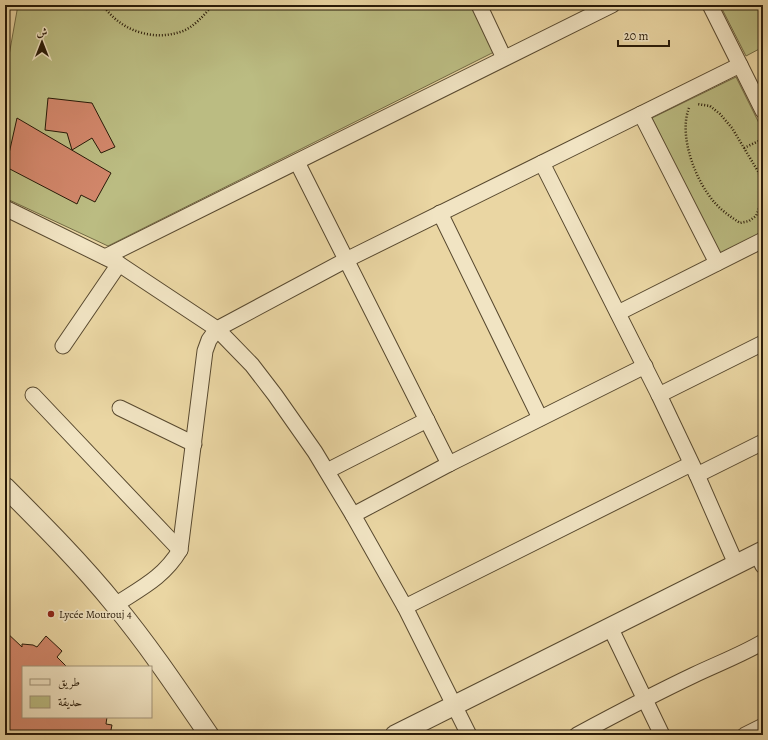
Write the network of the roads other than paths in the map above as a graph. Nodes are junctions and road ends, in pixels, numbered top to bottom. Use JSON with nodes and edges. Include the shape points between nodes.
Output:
{"nodes":[{"id":1,"x":479,"y":5,"type":"edge"},
{"id":2,"x":612,"y":5,"type":"edge"},
{"id":3,"x":710,"y":5,"type":"edge"},
{"id":4,"x":596,"y":9,"type":"edge"},
{"id":5,"x":504,"y":58,"type":"junction"},
{"id":6,"x":740,"y":64,"type":"junction"},
{"id":7,"x":763,"y":110,"type":"edge"},
{"id":8,"x":641,"y":114,"type":"junction"},
{"id":9,"x":297,"y":162,"type":"junction"},
{"id":10,"x":542,"y":163,"type":"junction"},
{"id":11,"x":5,"y":208,"type":"edge"},
{"id":12,"x":440,"y":213,"type":"junction"},
{"id":13,"x":763,"y":240,"type":"edge"},
{"id":14,"x":112,"y":260,"type":"junction"},
{"id":15,"x":346,"y":260,"type":"junction"},
{"id":16,"x":717,"y":263,"type":"junction"},
{"id":17,"x":618,"y":313,"type":"junction"},
{"id":18,"x":217,"y":329,"type":"junction"},
{"id":19,"x":763,"y":343,"type":"edge"},
{"id":20,"x":63,"y":346,"type":"dead end"},
{"id":21,"x":645,"y":366,"type":"junction"},
{"id":22,"x":34,"y":395,"type":"dead end"},
{"id":23,"x":659,"y":395,"type":"junction"},
{"id":24,"x":120,"y":408,"type":"dead end"},
{"id":25,"x":540,"y":418,"type":"junction"},
{"id":26,"x":427,"y":420,"type":"junction"},
{"id":27,"x":763,"y":442,"type":"edge"},
{"id":28,"x":194,"y":444,"type":"junction"},
{"id":29,"x":449,"y":464,"type":"junction"},
{"id":30,"x":694,"y":470,"type":"junction"},
{"id":31,"x":327,"y":471,"type":"junction"},
{"id":32,"x":5,"y":487,"type":"edge"},
{"id":33,"x":353,"y":515,"type":"junction"},
{"id":34,"x":180,"y":550,"type":"junction"},
{"id":35,"x":761,"y":557,"type":"edge"},
{"id":36,"x":736,"y":564,"type":"junction"},
{"id":37,"x":115,"y":605,"type":"junction"},
{"id":38,"x":405,"y":607,"type":"junction"},
{"id":39,"x":610,"y":627,"type":"junction"},
{"id":40,"x":763,"y":642,"type":"edge"},
{"id":41,"x":645,"y":699,"type":"junction"},
{"id":42,"x":454,"y":706,"type":"junction"},
{"id":43,"x":763,"y":726,"type":"edge"},
{"id":44,"x":209,"y":735,"type":"edge"},
{"id":45,"x":394,"y":735,"type":"edge"},
{"id":46,"x":469,"y":735,"type":"edge"},
{"id":47,"x":577,"y":735,"type":"edge"},
{"id":48,"x":662,"y":735,"type":"edge"},
{"id":49,"x":745,"y":735,"type":"edge"}],
"edges":[{"from":1,"to":5,"type":"street"},
{"from":2,"to":4,"type":"street"},
{"from":3,"to":6,"type":"street"},
{"from":4,"to":5,"type":"street"},
{"from":5,"to":9,"type":"street"},
{"from":6,"to":7,"type":"street"},
{"from":6,"to":8,"type":"street"},
{"from":8,"to":10,"type":"street"},
{"from":8,"to":16,"type":"street"},
{"from":9,"to":14,"type":"street"},
{"from":9,"to":15,"type":"street"},
{"from":10,"to":12,"type":"street"},
{"from":10,"to":17,"type":"street"},
{"from":11,"to":14,"type":"street"},
{"from":12,"to":15,"type":"street"},
{"from":12,"to":25,"type":"street"},
{"from":13,"to":16,"type":"street"},
{"from":14,"to":18,"type":"street"},
{"from":14,"to":20,"type":"street"},
{"from":15,"to":18,"type":"street"},
{"from":15,"to":26,"type":"street"},
{"from":16,"to":17,"type":"street"},
{"from":17,"to":21,"type":"street"},
{"from":18,"to":28,"type":"street","via":[[205,351]]},
{"from":18,"to":31,"type":"street","via":[[252,365],[275,394]]},
{"from":19,"to":23,"type":"street"},
{"from":21,"to":23,"type":"street"},
{"from":21,"to":25,"type":"street"},
{"from":22,"to":34,"type":"street"},
{"from":23,"to":30,"type":"street"},
{"from":24,"to":28,"type":"street"},
{"from":25,"to":29,"type":"street"},
{"from":26,"to":29,"type":"street"},
{"from":26,"to":31,"type":"street"},
{"from":27,"to":30,"type":"street"},
{"from":28,"to":34,"type":"street"},
{"from":29,"to":33,"type":"street"},
{"from":30,"to":36,"type":"street"},
{"from":30,"to":38,"type":"street"},
{"from":31,"to":33,"type":"street"},
{"from":32,"to":37,"type":"street"},
{"from":33,"to":38,"type":"street"},
{"from":34,"to":37,"type":"street","via":[[159,577]]},
{"from":35,"to":36,"type":"street"},
{"from":36,"to":39,"type":"street"},
{"from":37,"to":44,"type":"street"},
{"from":38,"to":42,"type":"street"},
{"from":39,"to":41,"type":"street"},
{"from":39,"to":42,"type":"street"},
{"from":40,"to":41,"type":"street"},
{"from":41,"to":47,"type":"street"},
{"from":41,"to":48,"type":"street"},
{"from":42,"to":45,"type":"street"},
{"from":42,"to":46,"type":"street"},
{"from":43,"to":49,"type":"street"}]}
